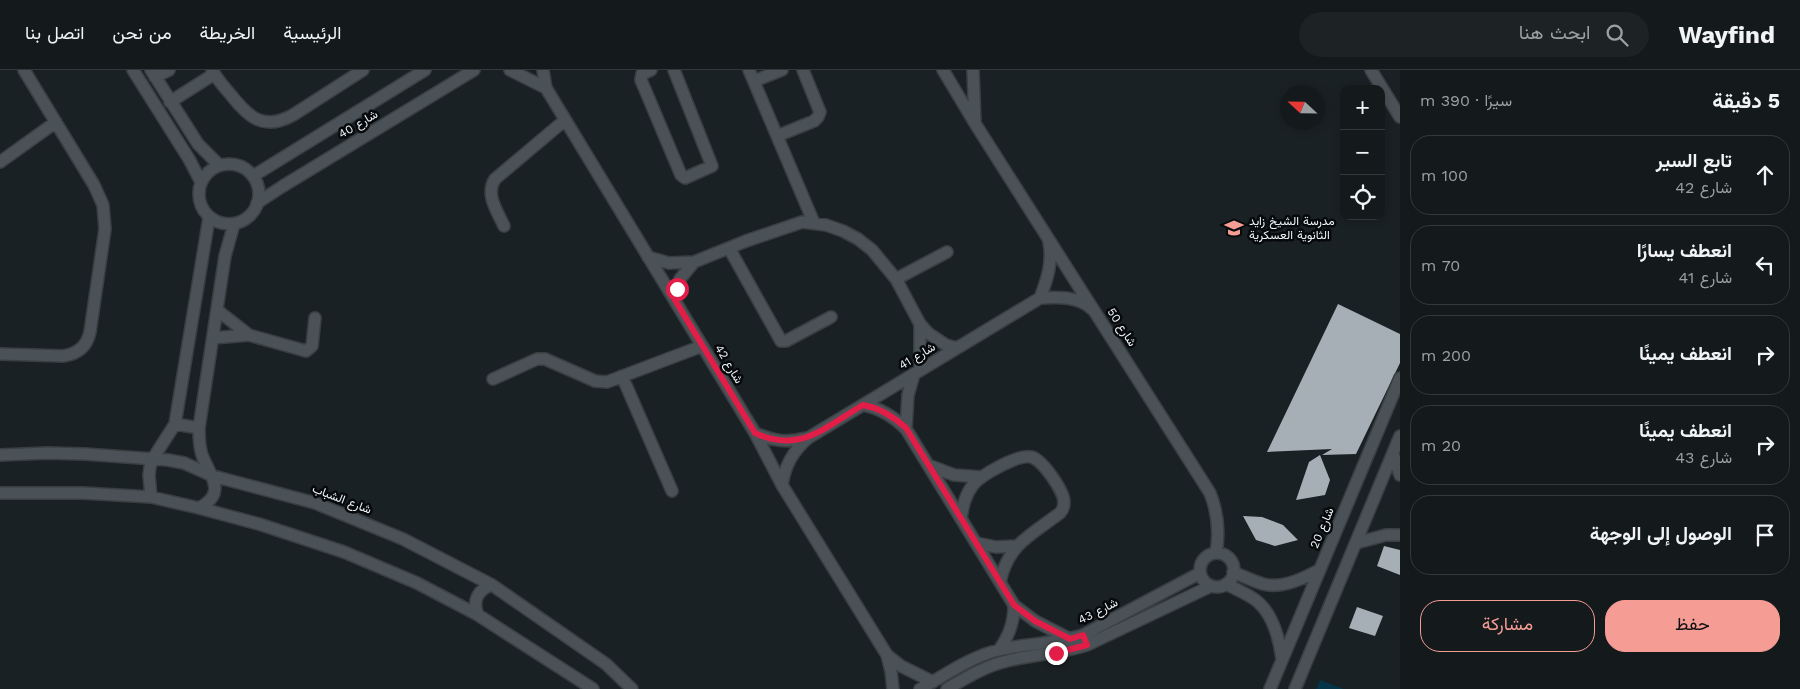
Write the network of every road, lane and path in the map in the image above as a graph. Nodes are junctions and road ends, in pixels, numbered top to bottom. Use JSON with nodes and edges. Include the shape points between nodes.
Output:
{"nodes":[{"id":1,"x":24,"y":70,"type":"edge"},
{"id":2,"x":133,"y":70,"type":"edge"},
{"id":3,"x":169,"y":70,"type":"edge"},
{"id":4,"x":363,"y":70,"type":"edge"},
{"id":5,"x":425,"y":70,"type":"edge"},
{"id":6,"x":474,"y":70,"type":"edge"},
{"id":7,"x":510,"y":70,"type":"edge"},
{"id":8,"x":543,"y":70,"type":"edge"},
{"id":9,"x":674,"y":70,"type":"edge"},
{"id":10,"x":749,"y":70,"type":"edge"},
{"id":11,"x":782,"y":70,"type":"edge"},
{"id":12,"x":803,"y":70,"type":"edge"},
{"id":13,"x":943,"y":70,"type":"edge"},
{"id":14,"x":973,"y":70,"type":"edge"},
{"id":15,"x":1371,"y":70,"type":"edge"},
{"id":16,"x":642,"y":71,"type":"edge"},
{"id":17,"x":213,"y":72,"type":"edge"},
{"id":18,"x":153,"y":74,"type":"edge"},
{"id":19,"x":754,"y":81,"type":"junction"},
{"id":20,"x":546,"y":88,"type":"junction"},
{"id":21,"x":170,"y":102,"type":"junction"},
{"id":22,"x":1400,"y":117,"type":"edge"},
{"id":23,"x":565,"y":120,"type":"junction"},
{"id":24,"x":56,"y":122,"type":"junction"},
{"id":25,"x":976,"y":125,"type":"junction"},
{"id":26,"x":777,"y":136,"type":"junction"},
{"id":27,"x":0,"y":162,"type":"edge"},
{"id":28,"x":219,"y":165,"type":"junction"},
{"id":29,"x":253,"y":176,"type":"junction"},
{"id":30,"x":201,"y":182,"type":"junction"},
{"id":31,"x":257,"y":204,"type":"junction"},
{"id":32,"x":209,"y":218,"type":"junction"},
{"id":33,"x":814,"y":223,"type":"junction"},
{"id":34,"x":234,"y":224,"type":"junction"},
{"id":35,"x":504,"y":226,"type":"dead end"},
{"id":36,"x":1048,"y":238,"type":"junction"},
{"id":37,"x":729,"y":248,"type":"junction"},
{"id":38,"x":947,"y":252,"type":"dead end"},
{"id":39,"x":648,"y":256,"type":"junction"},
{"id":40,"x":694,"y":262,"type":"junction"},
{"id":41,"x":896,"y":279,"type":"junction"},
{"id":42,"x":1040,"y":298,"type":"junction"},
{"id":43,"x":675,"y":300,"type":"junction"},
{"id":44,"x":217,"y":310,"type":"junction"},
{"id":45,"x":1097,"y":314,"type":"junction"},
{"id":46,"x":831,"y":317,"type":"dead end"},
{"id":47,"x":314,"y":318,"type":"dead end"},
{"id":48,"x":920,"y":324,"type":"junction"},
{"id":49,"x":250,"y":335,"type":"junction"},
{"id":50,"x":213,"y":338,"type":"junction"},
{"id":51,"x":702,"y":346,"type":"junction"},
{"id":52,"x":957,"y":348,"type":"junction"},
{"id":53,"x":0,"y":354,"type":"edge"},
{"id":54,"x":917,"y":372,"type":"junction"},
{"id":55,"x":622,"y":376,"type":"junction"},
{"id":56,"x":1400,"y":378,"type":"edge"},
{"id":57,"x":493,"y":379,"type":"dead end"},
{"id":58,"x":863,"y":405,"type":"junction"},
{"id":59,"x":175,"y":424,"type":"junction"},
{"id":60,"x":199,"y":428,"type":"junction"},
{"id":61,"x":906,"y":428,"type":"junction"},
{"id":62,"x":755,"y":433,"type":"junction"},
{"id":63,"x":1400,"y":436,"type":"edge"},
{"id":64,"x":808,"y":438,"type":"junction"},
{"id":65,"x":1393,"y":454,"type":"junction"},
{"id":66,"x":0,"y":455,"type":"edge"},
{"id":67,"x":152,"y":460,"type":"junction"},
{"id":68,"x":928,"y":465,"type":"junction"},
{"id":69,"x":1400,"y":475,"type":"edge"},
{"id":70,"x":213,"y":476,"type":"junction"},
{"id":71,"x":981,"y":477,"type":"junction"},
{"id":72,"x":782,"y":485,"type":"junction"},
{"id":73,"x":672,"y":491,"type":"dead end"},
{"id":74,"x":0,"y":493,"type":"edge"},
{"id":75,"x":151,"y":497,"type":"junction"},
{"id":76,"x":199,"y":508,"type":"junction"},
{"id":77,"x":961,"y":518,"type":"junction"},
{"id":78,"x":1400,"y":536,"type":"edge"},
{"id":79,"x":976,"y":543,"type":"junction"},
{"id":80,"x":1356,"y":543,"type":"junction"},
{"id":81,"x":1016,"y":546,"type":"junction"},
{"id":82,"x":1216,"y":553,"type":"junction"},
{"id":83,"x":1319,"y":570,"type":"junction"},
{"id":84,"x":1233,"y":572,"type":"junction"},
{"id":85,"x":1200,"y":573,"type":"junction"},
{"id":86,"x":1000,"y":582,"type":"junction"},
{"id":87,"x":1226,"y":584,"type":"junction"},
{"id":88,"x":492,"y":585,"type":"junction"},
{"id":89,"x":1211,"y":586,"type":"junction"},
{"id":90,"x":1014,"y":605,"type":"junction"},
{"id":91,"x":478,"y":614,"type":"junction"},
{"id":92,"x":1070,"y":639,"type":"junction"},
{"id":93,"x":1085,"y":640,"type":"junction"},
{"id":94,"x":999,"y":650,"type":"junction"},
{"id":95,"x":887,"y":655,"type":"junction"},
{"id":96,"x":1282,"y":661,"type":"junction"},
{"id":97,"x":933,"y":682,"type":"junction"},
{"id":98,"x":593,"y":689,"type":"edge"},
{"id":99,"x":632,"y":689,"type":"edge"},
{"id":100,"x":893,"y":689,"type":"edge"},
{"id":101,"x":920,"y":689,"type":"edge"},
{"id":102,"x":947,"y":689,"type":"edge"},
{"id":103,"x":1270,"y":689,"type":"edge"},
{"id":104,"x":1295,"y":689,"type":"edge"}],
"edges":[{"from":1,"to":24,"type":"street"},
{"from":2,"to":30,"type":"street"},
{"from":3,"to":18,"type":"street"},
{"from":4,"to":17,"type":"street","via":[[293,115],[273,122],[257,120],[243,111]]},
{"from":5,"to":29,"type":"street","name":"شارع 40"},
{"from":6,"to":31,"type":"street","name":"شارع 40"},
{"from":7,"to":20,"type":"street"},
{"from":8,"to":20,"type":"street","name":"شارع 42"},
{"from":9,"to":16,"type":"street","via":[[712,166],[686,178],[677,166],[642,80]]},
{"from":10,"to":19,"type":"street"},
{"from":11,"to":19,"type":"street"},
{"from":12,"to":26,"type":"street","via":[[820,112],[818,118]]},
{"from":13,"to":25,"type":"street","name":"شارع 50"},
{"from":14,"to":25,"type":"street"},
{"from":15,"to":22,"type":"street"},
{"from":17,"to":21,"type":"street"},
{"from":18,"to":21,"type":"street"},
{"from":19,"to":26,"type":"street"},
{"from":20,"to":23,"type":"street","name":"شارع 42"},
{"from":21,"to":28,"type":"street","via":[[198,144]]},
{"from":23,"to":35,"type":"street","via":[[494,179],[490,193]]},
{"from":23,"to":39,"type":"street","name":"شارع 42"},
{"from":24,"to":27,"type":"street"},
{"from":24,"to":53,"type":"street","via":[[94,185],[105,217],[88,339],[72,355]]},
{"from":25,"to":36,"type":"street","name":"شارع 50"},
{"from":26,"to":33,"type":"street"},
{"from":28,"to":29,"type":"street","via":[[238,165]]},
{"from":28,"to":30,"type":"street"},
{"from":29,"to":31,"type":"street","via":[[258,189]]},
{"from":30,"to":32,"type":"street","via":[[199,202]]},
{"from":31,"to":34,"type":"street","via":[[251,215]]},
{"from":32,"to":34,"type":"street","via":[[221,224]]},
{"from":32,"to":59,"type":"street"},
{"from":33,"to":37,"type":"street","via":[[802,222]]},
{"from":33,"to":41,"type":"street","via":[[843,230],[858,239],[872,250]]},
{"from":34,"to":44,"type":"street","via":[[225,256]]},
{"from":36,"to":42,"type":"street","via":[[1050,268]]},
{"from":36,"to":45,"type":"street","name":"شارع 50"},
{"from":37,"to":40,"type":"street"},
{"from":37,"to":46,"type":"street","via":[[781,341]]},
{"from":38,"to":41,"type":"street"},
{"from":39,"to":40,"type":"street","via":[[670,262]]},
{"from":39,"to":43,"type":"street","name":"شارع 42"},
{"from":40,"to":43,"type":"street","via":[[680,279]]},
{"from":41,"to":48,"type":"street"},
{"from":42,"to":45,"type":"street","via":[[1072,299],[1087,304]]},
{"from":42,"to":52,"type":"street","name":"شارع 41"},
{"from":43,"to":51,"type":"street","name":"شارع 42"},
{"from":44,"to":49,"type":"street"},
{"from":44,"to":50,"type":"street"},
{"from":45,"to":82,"type":"street","name":"شارع 50","via":[[1210,493],[1218,516]]},
{"from":47,"to":49,"type":"street","via":[[312,346],[306,351]]},
{"from":48,"to":52,"type":"street","via":[[936,340]]},
{"from":48,"to":54,"type":"street"},
{"from":49,"to":50,"type":"street"},
{"from":50,"to":60,"type":"street"},
{"from":51,"to":55,"type":"street"},
{"from":51,"to":62,"type":"street","name":"شارع 42"},
{"from":52,"to":54,"type":"street","name":"شارع 41"},
{"from":54,"to":58,"type":"street","name":"شارع 41"},
{"from":54,"to":61,"type":"street","via":[[908,395]]},
{"from":55,"to":57,"type":"street","via":[[607,382],[595,382],[545,359],[537,359]]},
{"from":55,"to":73,"type":"street"},
{"from":56,"to":83,"type":"street","name":"شارع 20"},
{"from":58,"to":61,"type":"street","via":[[881,410]]},
{"from":58,"to":64,"type":"street","name":"شارع 41"},
{"from":59,"to":60,"type":"street"},
{"from":59,"to":67,"type":"street"},
{"from":60,"to":70,"type":"street","via":[[202,453]]},
{"from":61,"to":68,"type":"street"},
{"from":62,"to":64,"type":"street","name":"شارع 41","via":[[781,442]]},
{"from":62,"to":72,"type":"street","name":"شارع 42"},
{"from":63,"to":65,"type":"street"},
{"from":64,"to":72,"type":"street","name":"شارع 41","via":[[787,464]]},
{"from":65,"to":69,"type":"street"},
{"from":65,"to":80,"type":"street"},
{"from":66,"to":67,"type":"street","name":"شارع الشباب","via":[[85,454]]},
{"from":67,"to":70,"type":"street","name":"شارع الشباب","via":[[184,463]]},
{"from":67,"to":75,"type":"street","via":[[149,476]]},
{"from":68,"to":71,"type":"street","via":[[954,475]]},
{"from":68,"to":77,"type":"street"},
{"from":70,"to":76,"type":"street","via":[[215,491],[212,498]]},
{"from":70,"to":88,"type":"street","name":"شارع الشباب","via":[[332,509],[403,539]]},
{"from":71,"to":77,"type":"street","via":[[966,495]]},
{"from":71,"to":81,"type":"street","via":[[1021,456],[1029,456],[1042,462],[1064,500],[1060,513]]},
{"from":72,"to":95,"type":"street","name":"شارع 42"},
{"from":74,"to":75,"type":"street"},
{"from":75,"to":76,"type":"street"},
{"from":76,"to":91,"type":"street","via":[[344,552],[417,583]]},
{"from":77,"to":79,"type":"street"},
{"from":78,"to":80,"type":"street","via":[[1386,535]]},
{"from":79,"to":81,"type":"street"},
{"from":79,"to":86,"type":"street"},
{"from":80,"to":104,"type":"street"},
{"from":81,"to":86,"type":"street"},
{"from":82,"to":84,"type":"street","via":[[1229,558]]},
{"from":82,"to":85,"type":"street","via":[[1204,559]]},
{"from":83,"to":84,"type":"street","via":[[1298,580],[1275,585]]},
{"from":83,"to":96,"type":"street","name":"شارع 20"},
{"from":84,"to":87,"type":"street"},
{"from":85,"to":89,"type":"street"},
{"from":85,"to":93,"type":"street","name":"شارع 43"},
{"from":86,"to":90,"type":"street"},
{"from":87,"to":89,"type":"street"},
{"from":87,"to":96,"type":"street","via":[[1253,597],[1268,615],[1278,636]]},
{"from":88,"to":91,"type":"street","via":[[477,596]]},
{"from":88,"to":99,"type":"street","name":"شارع الشباب","via":[[606,664]]},
{"from":89,"to":93,"type":"street","name":"شارع 43"},
{"from":90,"to":92,"type":"street","via":[[1035,621]]},
{"from":90,"to":94,"type":"street","via":[[1009,634]]},
{"from":91,"to":98,"type":"street"},
{"from":92,"to":93,"type":"street","name":"شارع 43"},
{"from":92,"to":94,"type":"street","name":"شارع 43"},
{"from":93,"to":102,"type":"street","name":"شارع 43","via":[[1072,650],[996,664]]},
{"from":94,"to":97,"type":"street","name":"شارع 43"},
{"from":95,"to":97,"type":"street","name":"شارع 42"},
{"from":95,"to":100,"type":"street","name":"شارع 42"},
{"from":96,"to":103,"type":"street","name":"شارع 20"},
{"from":97,"to":101,"type":"street","name":"شارع 43"}]}
